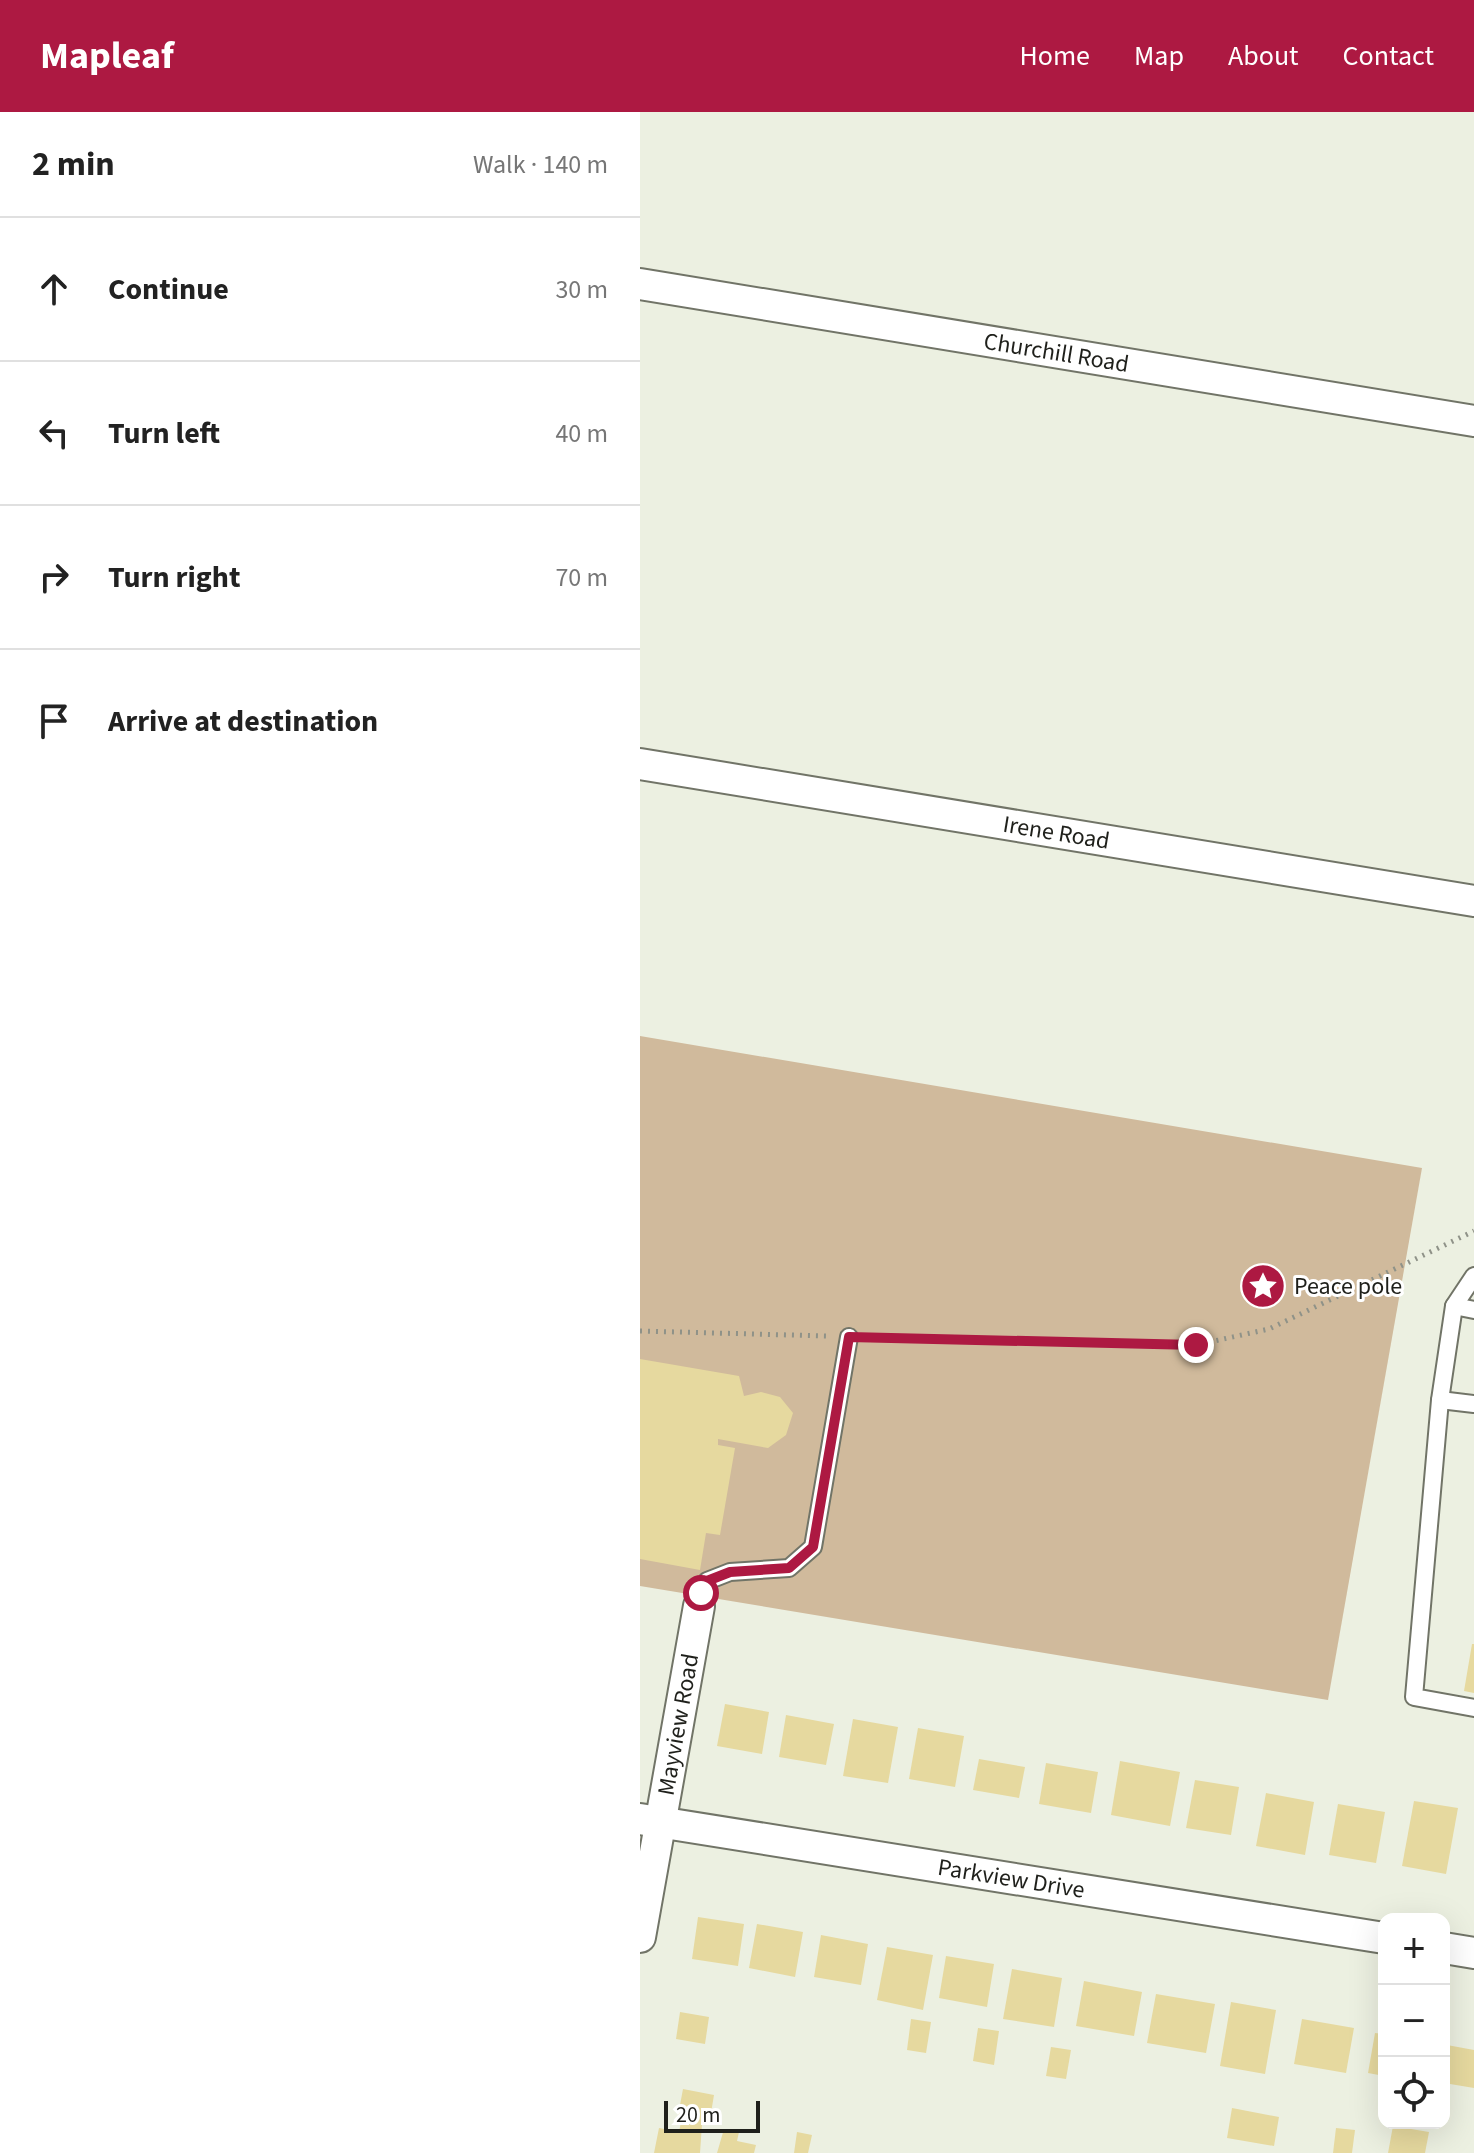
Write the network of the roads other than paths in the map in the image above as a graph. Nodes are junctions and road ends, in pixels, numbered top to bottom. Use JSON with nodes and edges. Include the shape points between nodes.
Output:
{"nodes":[{"id":1,"x":640,"y":284,"type":"edge"},
{"id":2,"x":1474,"y":421,"type":"edge"},
{"id":3,"x":640,"y":764,"type":"edge"},
{"id":4,"x":1474,"y":901,"type":"edge"},
{"id":5,"x":1474,"y":1276,"type":"edge"},
{"id":6,"x":1454,"y":1306,"type":"junction"},
{"id":7,"x":1474,"y":1310,"type":"edge"},
{"id":8,"x":849,"y":1337,"type":"road end"},
{"id":9,"x":1440,"y":1400,"type":"junction"},
{"id":10,"x":1474,"y":1404,"type":"edge"},
{"id":11,"x":699,"y":1606,"type":"joint"},
{"id":12,"x":1474,"y":1708,"type":"edge"},
{"id":13,"x":650,"y":1820,"type":"edge"},
{"id":14,"x":640,"y":1937,"type":"edge"},
{"id":15,"x":1378,"y":1937,"type":"edge"},
{"id":16,"x":1450,"y":1949,"type":"edge"},
{"id":17,"x":1474,"y":1953,"type":"edge"}],
"edges":[{"from":1,"to":2,"type":"street","name":"Churchill Road"},
{"from":3,"to":4,"type":"street","name":"Irene Road"},
{"from":5,"to":6,"type":"lane"},
{"from":6,"to":7,"type":"lane"},
{"from":6,"to":9,"type":"lane"},
{"from":8,"to":11,"type":"lane","via":[[813,1547],[789,1568],[730,1572],[707,1581]]},
{"from":9,"to":10,"type":"lane"},
{"from":9,"to":12,"type":"lane","via":[[1414,1697]]},
{"from":11,"to":13,"type":"street","name":"Mayview Road"},
{"from":13,"to":14,"type":"street","name":"Mayview Road"},
{"from":13,"to":15,"type":"street","name":"Parkview Drive"},
{"from":16,"to":17,"type":"street"}]}
